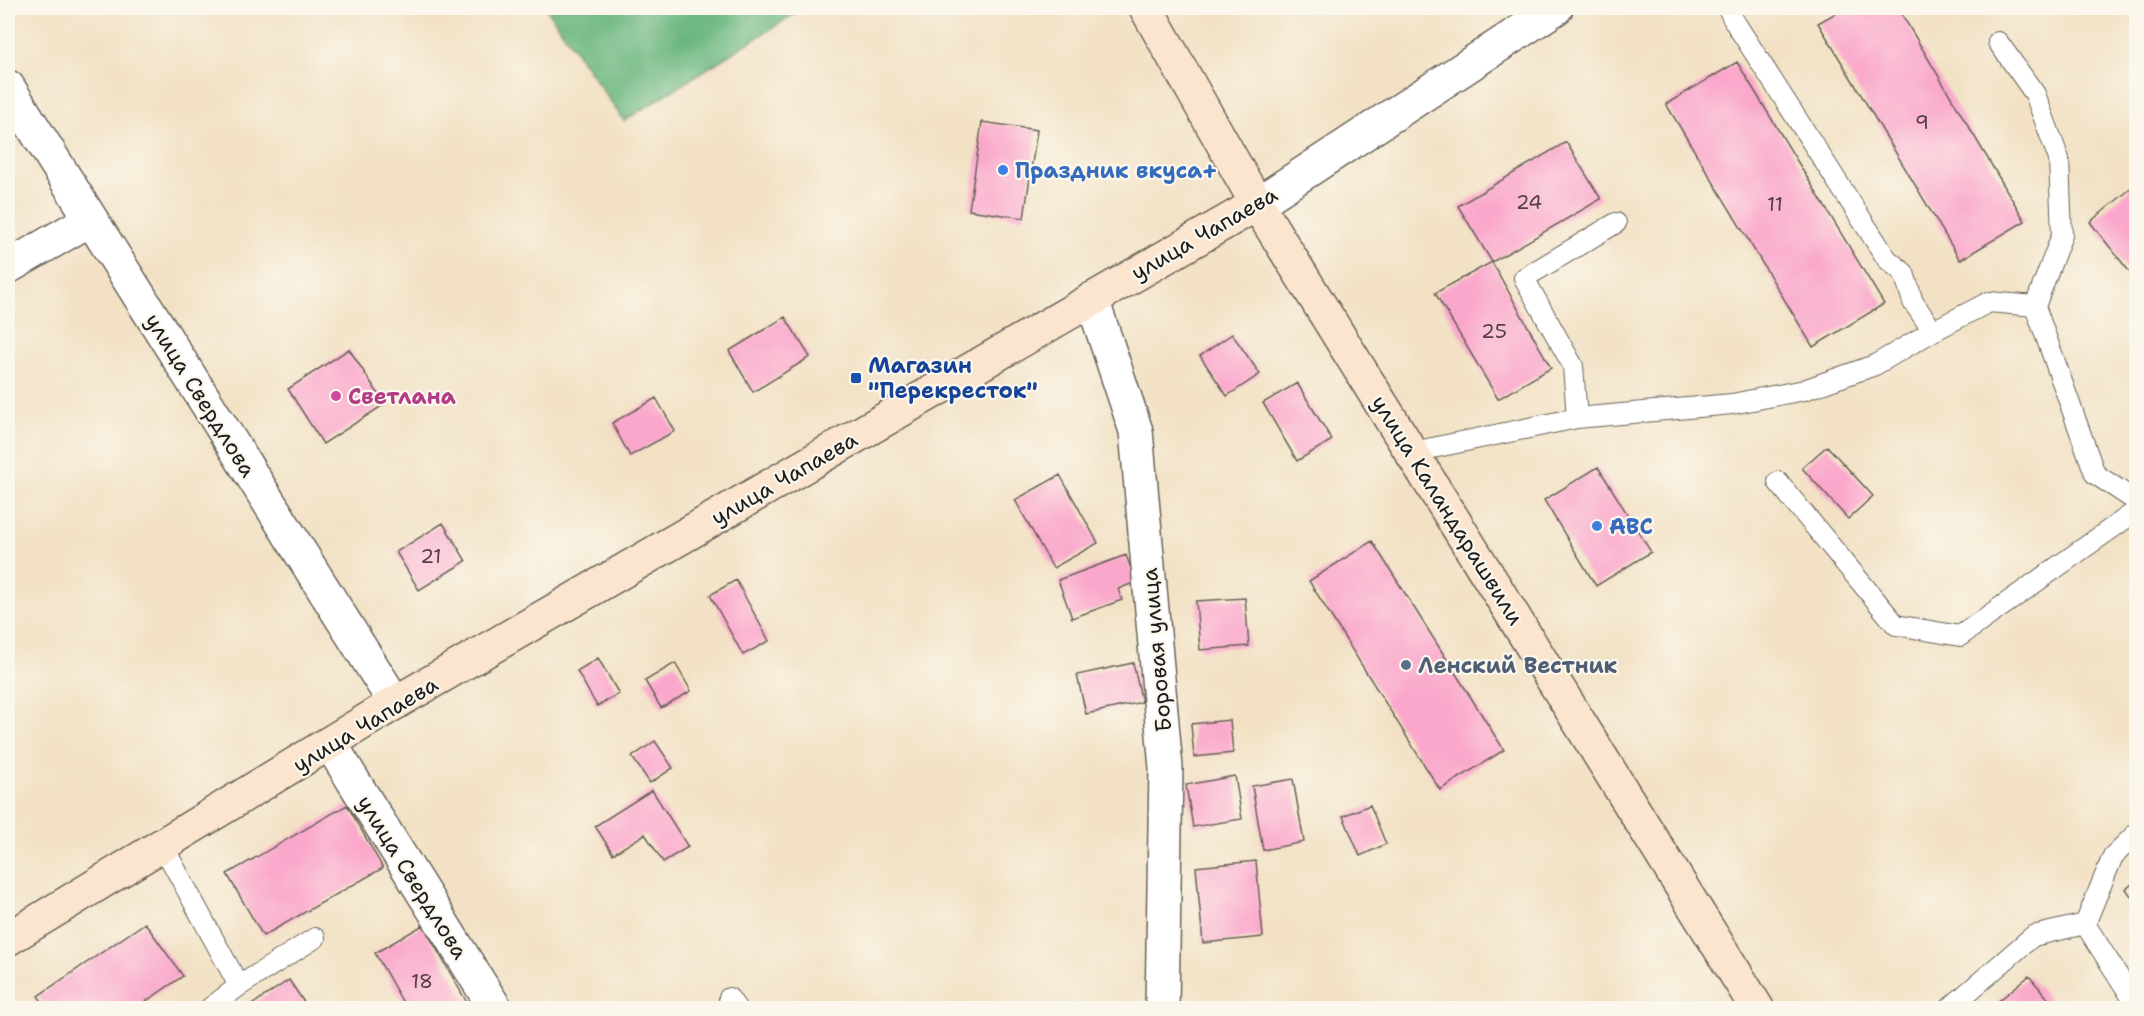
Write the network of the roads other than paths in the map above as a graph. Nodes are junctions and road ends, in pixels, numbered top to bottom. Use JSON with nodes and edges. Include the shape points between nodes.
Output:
{"nodes":[{"id":1,"x":1146,"y":8,"type":"edge"},
{"id":2,"x":1556,"y":8,"type":"edge"},
{"id":3,"x":1728,"y":8,"type":"edge"},
{"id":4,"x":1998,"y":42,"type":"dead end"},
{"id":5,"x":8,"y":87,"type":"edge"},
{"id":6,"x":1257,"y":204,"type":"junction"},
{"id":7,"x":91,"y":219,"type":"junction"},
{"id":8,"x":1616,"y":223,"type":"dead end"},
{"id":9,"x":8,"y":267,"type":"edge"},
{"id":10,"x":1092,"y":299,"type":"junction"},
{"id":11,"x":2036,"y":306,"type":"junction"},
{"id":12,"x":1933,"y":331,"type":"junction"},
{"id":13,"x":1577,"y":418,"type":"junction"},
{"id":14,"x":1413,"y":452,"type":"junction"},
{"id":15,"x":1778,"y":482,"type":"dead end"},
{"id":16,"x":2136,"y":501,"type":"edge"},
{"id":17,"x":2136,"y":511,"type":"edge"},
{"id":18,"x":395,"y":704,"type":"junction"},
{"id":19,"x":331,"y":745,"type":"junction"},
{"id":20,"x":2136,"y":834,"type":"edge"},
{"id":21,"x":163,"y":846,"type":"junction"},
{"id":22,"x":2085,"y":924,"type":"junction"},
{"id":23,"x":315,"y":938,"type":"dead end"},
{"id":24,"x":8,"y":939,"type":"edge"},
{"id":25,"x":239,"y":986,"type":"junction"},
{"id":26,"x":2136,"y":1004,"type":"edge"},
{"id":27,"x":210,"y":1008,"type":"edge"},
{"id":28,"x":495,"y":1008,"type":"edge"},
{"id":29,"x":1162,"y":1008,"type":"edge"},
{"id":30,"x":1757,"y":1008,"type":"edge"},
{"id":31,"x":1950,"y":1008,"type":"edge"}],
"edges":[{"from":1,"to":6,"type":"main road","name":"улица Каландарашвили"},
{"from":2,"to":6,"type":"street","name":"улица Чапаева"},
{"from":3,"to":12,"type":"lane","via":[[1887,259],[1904,273],[1913,302]]},
{"from":4,"to":11,"type":"lane","via":[[2035,94],[2059,159],[2062,235]]},
{"from":5,"to":7,"type":"street","name":"улица Свердлова"},
{"from":6,"to":10,"type":"main road","name":"улица Чапаева"},
{"from":6,"to":14,"type":"main road","name":"улица Каландарашвили"},
{"from":7,"to":9,"type":"street"},
{"from":7,"to":18,"type":"street","name":"улица Свердлова"},
{"from":8,"to":13,"type":"lane","via":[[1524,278],[1573,366]]},
{"from":10,"to":18,"type":"main road","name":"улица Чапаева"},
{"from":10,"to":29,"type":"street","name":"Боровая улица","via":[[1136,431],[1166,768]]},
{"from":11,"to":12,"type":"lane","via":[[1989,302]]},
{"from":11,"to":16,"type":"lane","via":[[2095,474]]},
{"from":12,"to":13,"type":"lane","via":[[1875,365],[1804,390],[1732,404]]},
{"from":13,"to":14,"type":"lane"},
{"from":14,"to":30,"type":"main road","name":"улица Каландарашвили"},
{"from":15,"to":17,"type":"lane","via":[[1896,624],[1960,636]]},
{"from":18,"to":19,"type":"main road","name":"улица Чапаева"},
{"from":19,"to":21,"type":"main road","name":"улица Чапаева"},
{"from":19,"to":28,"type":"street","name":"улица Свердлова"},
{"from":20,"to":22,"type":"lane","via":[[2113,856]]},
{"from":21,"to":24,"type":"main road","name":"улица Чапаева"},
{"from":21,"to":25,"type":"lane"},
{"from":22,"to":26,"type":"lane"},
{"from":22,"to":31,"type":"lane","via":[[2033,936]]},
{"from":23,"to":25,"type":"lane"},
{"from":25,"to":27,"type":"lane"}]}
